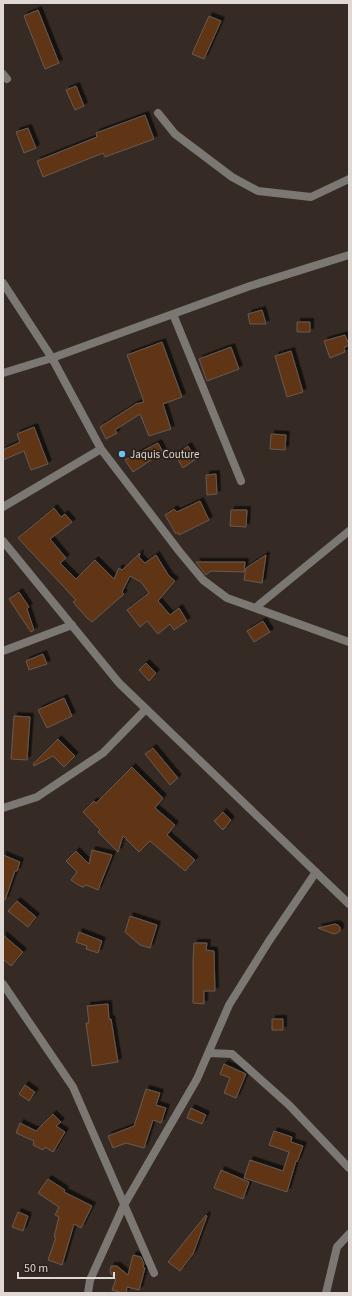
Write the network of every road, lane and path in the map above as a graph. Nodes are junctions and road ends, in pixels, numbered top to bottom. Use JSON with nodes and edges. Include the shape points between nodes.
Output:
{"nodes":[{"id":1,"x":158,"y":113,"type":"dead end"},
{"id":2,"x":349,"y":179,"type":"edge"},
{"id":3,"x":349,"y":255,"type":"edge"},
{"id":4,"x":3,"y":283,"type":"edge"},
{"id":5,"x":173,"y":314,"type":"junction"},
{"id":6,"x":52,"y":358,"type":"junction"},
{"id":7,"x":3,"y":372,"type":"edge"},
{"id":8,"x":101,"y":449,"type":"junction"},
{"id":9,"x":241,"y":482,"type":"dead end"},
{"id":10,"x":3,"y":507,"type":"edge"},
{"id":11,"x":349,"y":531,"type":"edge"},
{"id":12,"x":3,"y":541,"type":"edge"},
{"id":13,"x":255,"y":608,"type":"junction"},
{"id":14,"x":72,"y":625,"type":"junction"},
{"id":15,"x":349,"y":642,"type":"edge"},
{"id":16,"x":3,"y":651,"type":"edge"},
{"id":17,"x":146,"y":709,"type":"junction"},
{"id":18,"x":3,"y":808,"type":"edge"},
{"id":19,"x":316,"y":872,"type":"junction"},
{"id":20,"x":349,"y":904,"type":"edge"},
{"id":21,"x":3,"y":984,"type":"edge"},
{"id":22,"x":208,"y":1053,"type":"junction"},
{"id":23,"x":349,"y":1168,"type":"edge"},
{"id":24,"x":124,"y":1204,"type":"junction"},
{"id":25,"x":349,"y":1234,"type":"edge"},
{"id":26,"x":154,"y":1273,"type":"dead end"},
{"id":27,"x":88,"y":1293,"type":"edge"},
{"id":28,"x":326,"y":1293,"type":"edge"}],
"edges":[{"from":1,"to":2,"type":"street","via":[[175,134],[232,177],[258,191],[311,197]]},
{"from":3,"to":5,"type":"street","via":[[250,286]]},
{"from":4,"to":6,"type":"street"},
{"from":5,"to":6,"type":"street"},
{"from":5,"to":9,"type":"street"},
{"from":6,"to":7,"type":"street"},
{"from":6,"to":8,"type":"street"},
{"from":8,"to":10,"type":"street"},
{"from":8,"to":13,"type":"street","via":[[203,580],[227,598]]},
{"from":11,"to":13,"type":"street"},
{"from":12,"to":14,"type":"street"},
{"from":13,"to":15,"type":"street"},
{"from":14,"to":16,"type":"street"},
{"from":14,"to":17,"type":"street","via":[[119,683]]},
{"from":17,"to":18,"type":"street","via":[[103,753],[37,797]]},
{"from":17,"to":19,"type":"street"},
{"from":19,"to":20,"type":"street"},
{"from":19,"to":22,"type":"street","via":[[229,1005]]},
{"from":21,"to":24,"type":"street","via":[[72,1087]]},
{"from":22,"to":23,"type":"street","via":[[232,1054],[289,1105]]},
{"from":22,"to":24,"type":"street","via":[[197,1079]]},
{"from":24,"to":26,"type":"street"},
{"from":24,"to":27,"type":"street","via":[[90,1280]]},
{"from":25,"to":28,"type":"street","via":[[337,1247]]}]}
